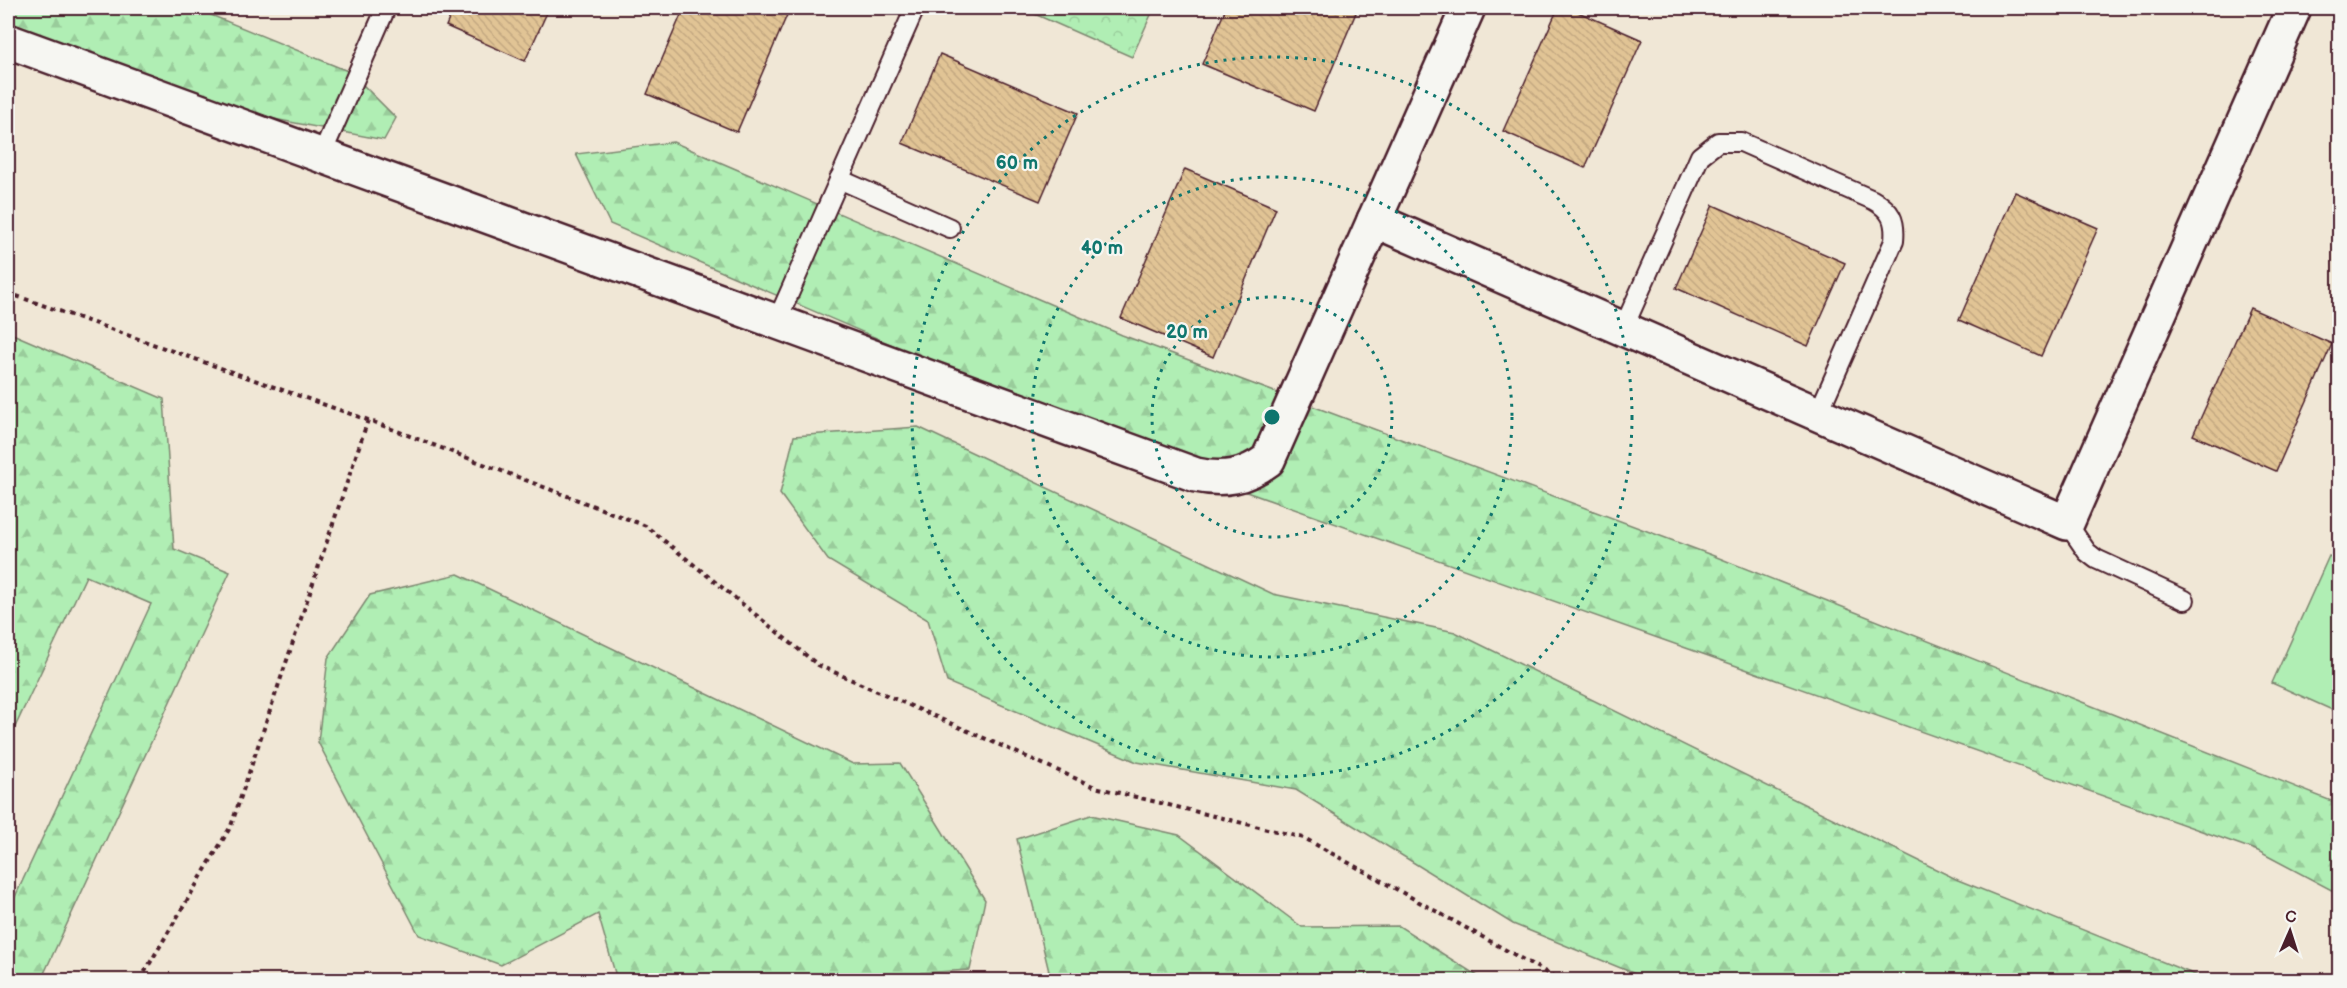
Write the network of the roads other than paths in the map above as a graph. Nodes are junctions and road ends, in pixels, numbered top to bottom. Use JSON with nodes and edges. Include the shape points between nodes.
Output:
{"nodes":[{"id":1,"x":387,"y":8,"type":"edge"},
{"id":2,"x":915,"y":8,"type":"edge"},
{"id":3,"x":1468,"y":8,"type":"edge"},
{"id":4,"x":2294,"y":8,"type":"edge"},
{"id":5,"x":8,"y":41,"type":"edge"},
{"id":6,"x":321,"y":156,"type":"junction"},
{"id":7,"x":839,"y":179,"type":"junction"},
{"id":8,"x":1374,"y":220,"type":"junction"},
{"id":9,"x":950,"y":228,"type":"dead end"},
{"id":10,"x":777,"y":321,"type":"junction"},
{"id":11,"x":1623,"y":329,"type":"junction"},
{"id":12,"x":1818,"y":414,"type":"junction"},
{"id":13,"x":2067,"y":523,"type":"junction"},
{"id":14,"x":2185,"y":600,"type":"dead end"}],
"edges":[{"from":1,"to":6,"type":"lane"},
{"from":2,"to":7,"type":"lane"},
{"from":3,"to":8,"type":"street"},
{"from":4,"to":13,"type":"street"},
{"from":5,"to":6,"type":"street"},
{"from":6,"to":10,"type":"street"},
{"from":7,"to":9,"type":"lane"},
{"from":7,"to":10,"type":"lane"},
{"from":8,"to":10,"type":"street","via":[[1268,460],[1249,473],[1227,478],[1196,475]]},
{"from":8,"to":11,"type":"street"},
{"from":11,"to":12,"type":"street"},
{"from":11,"to":12,"type":"lane","via":[[1700,156],[1708,147],[1730,140],[1742,142],[1802,168],[1885,206],[1895,226],[1894,241]]},
{"from":12,"to":13,"type":"street"},
{"from":13,"to":14,"type":"lane","via":[[2096,559]]}]}
